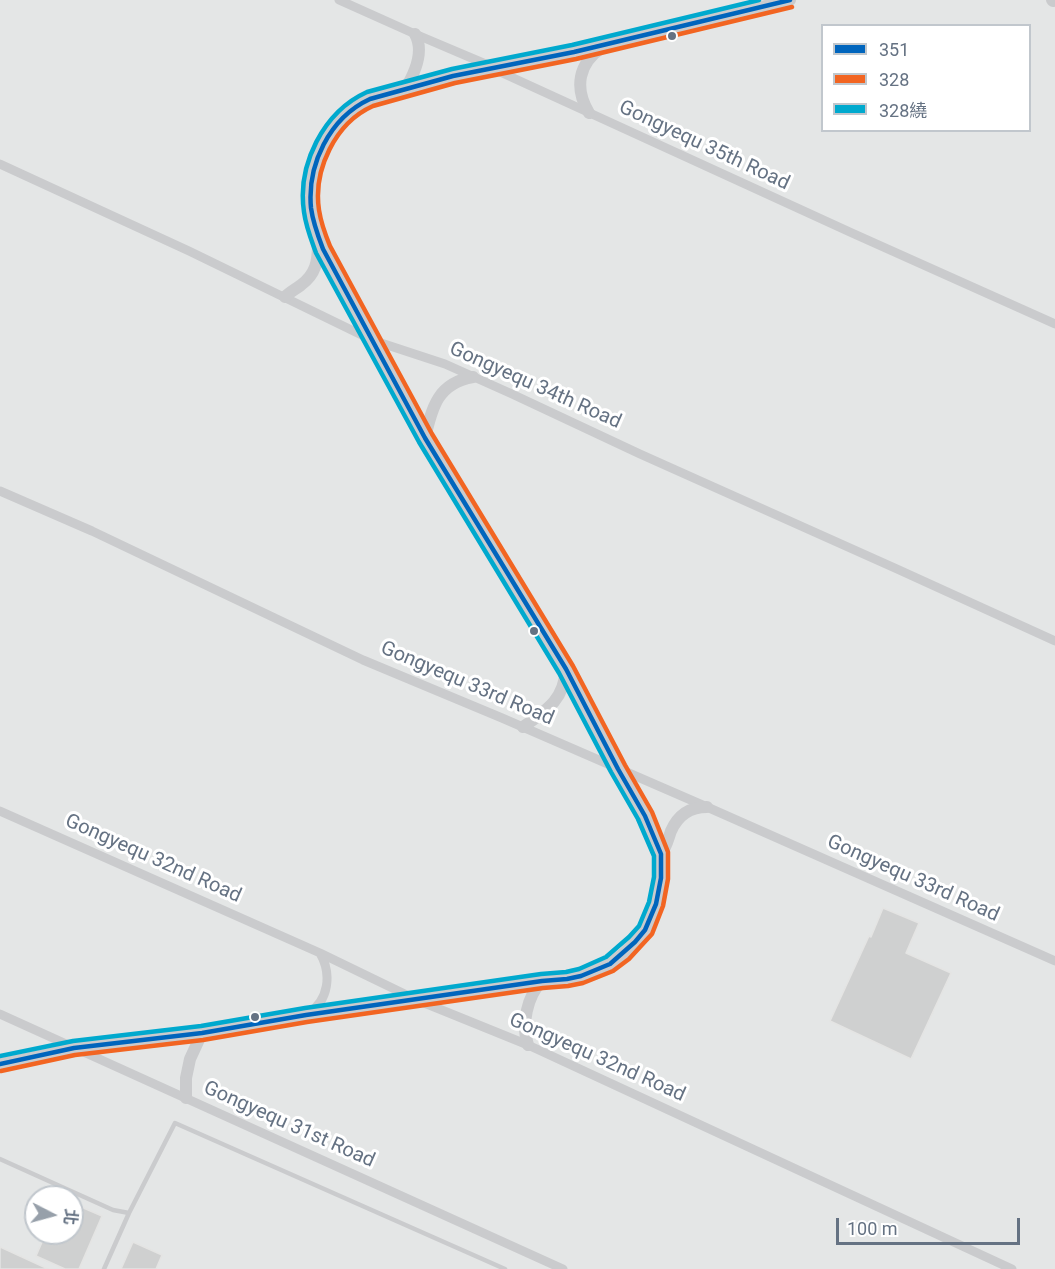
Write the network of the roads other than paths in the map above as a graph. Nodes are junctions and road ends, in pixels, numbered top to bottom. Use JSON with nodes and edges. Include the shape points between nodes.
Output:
{"nodes":[{"id":1,"x":339,"y":0,"type":"edge"},
{"id":2,"x":790,"y":0,"type":"edge"},
{"id":3,"x":415,"y":34,"type":"junction"},
{"id":4,"x":609,"y":44,"type":"junction"},
{"id":5,"x":495,"y":68,"type":"junction"},
{"id":6,"x":404,"y":91,"type":"junction"},
{"id":7,"x":590,"y":113,"type":"junction"},
{"id":8,"x":0,"y":164,"type":"edge"},
{"id":9,"x":318,"y":240,"type":"junction"},
{"id":10,"x":285,"y":297,"type":"junction"},
{"id":11,"x":1055,"y":324,"type":"edge"},
{"id":12,"x":372,"y":340,"type":"junction"},
{"id":13,"x":473,"y":377,"type":"junction"},
{"id":14,"x":425,"y":438,"type":"junction"},
{"id":15,"x":0,"y":491,"type":"edge"},
{"id":16,"x":1055,"y":642,"type":"edge"},
{"id":17,"x":567,"y":669,"type":"junction"},
{"id":18,"x":523,"y":727,"type":"junction"},
{"id":19,"x":618,"y":769,"type":"junction"},
{"id":20,"x":707,"y":807,"type":"junction"},
{"id":21,"x":0,"y":811,"type":"edge"},
{"id":22,"x":661,"y":854,"type":"junction"},
{"id":23,"x":320,"y":953,"type":"junction"},
{"id":24,"x":1055,"y":962,"type":"edge"},
{"id":25,"x":542,"y":981,"type":"junction"},
{"id":26,"x":417,"y":1000,"type":"junction"},
{"id":27,"x":0,"y":1014,"type":"edge"},
{"id":28,"x":306,"y":1015,"type":"junction"},
{"id":29,"x":202,"y":1033,"type":"junction"},
{"id":30,"x":528,"y":1045,"type":"junction"},
{"id":31,"x":74,"y":1048,"type":"junction"},
{"id":32,"x":0,"y":1064,"type":"edge"},
{"id":33,"x":186,"y":1098,"type":"junction"},
{"id":34,"x":0,"y":1159,"type":"edge"},
{"id":35,"x":129,"y":1214,"type":"junction"},
{"id":36,"x":104,"y":1269,"type":"edge"},
{"id":37,"x":505,"y":1269,"type":"edge"},
{"id":38,"x":563,"y":1269,"type":"edge"},
{"id":39,"x":1012,"y":1269,"type":"edge"}],
"edges":[{"from":1,"to":3,"type":"street","name":"Gongyequ 35th Road"},
{"from":2,"to":4,"type":"street"},
{"from":3,"to":5,"type":"street","name":"Gongyequ 35th Road"},
{"from":3,"to":6,"type":"street","via":[[418,56]]},
{"from":4,"to":5,"type":"street"},
{"from":4,"to":7,"type":"street","via":[[590,57],[582,71],[581,97]]},
{"from":5,"to":6,"type":"street"},
{"from":5,"to":7,"type":"street","name":"Gongyequ 35th Road"},
{"from":6,"to":9,"type":"street","via":[[358,105],[325,139],[315,160],[310,187]]},
{"from":7,"to":11,"type":"street","name":"Gongyequ 35th Road"},
{"from":8,"to":10,"type":"street","name":"Gongyequ 34th Road"},
{"from":9,"to":10,"type":"street","via":[[315,269]]},
{"from":9,"to":12,"type":"street"},
{"from":10,"to":12,"type":"street","name":"Gongyequ 34th Road"},
{"from":12,"to":13,"type":"street","name":"Gongyequ 34th Road"},
{"from":12,"to":14,"type":"street"},
{"from":13,"to":14,"type":"street","via":[[454,383],[438,398]]},
{"from":13,"to":16,"type":"street","name":"Gongyequ 34th Road"},
{"from":14,"to":17,"type":"street"},
{"from":15,"to":18,"type":"street","name":"Gongyequ 33rd Road","via":[[363,660]]},
{"from":17,"to":18,"type":"street","via":[[563,690],[555,701]]},
{"from":17,"to":19,"type":"street"},
{"from":18,"to":19,"type":"street","name":"Gongyequ 33rd Road"},
{"from":19,"to":20,"type":"street","name":"Gongyequ 33rd Road"},
{"from":19,"to":22,"type":"street"},
{"from":20,"to":22,"type":"street","via":[[696,807],[680,817]]},
{"from":20,"to":24,"type":"street","name":"Gongyequ 33rd Road"},
{"from":21,"to":23,"type":"street","name":"Gongyequ 32nd Road"},
{"from":22,"to":25,"type":"street","via":[[656,904],[635,942],[610,964],[596,970],[567,979]]},
{"from":23,"to":26,"type":"street","name":"Gongyequ 32nd Road"},
{"from":23,"to":28,"type":"street","via":[[326,963],[327,987],[320,1003]]},
{"from":25,"to":26,"type":"street"},
{"from":25,"to":30,"type":"street","via":[[525,1018]]},
{"from":26,"to":28,"type":"street"},
{"from":26,"to":30,"type":"street","name":"Gongyequ 32nd Road"},
{"from":27,"to":31,"type":"street","name":"Gongyequ 31st Road"},
{"from":28,"to":29,"type":"street"},
{"from":29,"to":31,"type":"street"},
{"from":29,"to":33,"type":"street","via":[[190,1059]]},
{"from":30,"to":39,"type":"street","name":"Gongyequ 32nd Road"},
{"from":31,"to":32,"type":"street"},
{"from":31,"to":33,"type":"street","name":"Gongyequ 31st Road"},
{"from":33,"to":38,"type":"street","name":"Gongyequ 31st Road"},
{"from":34,"to":35,"type":"lane"},
{"from":35,"to":36,"type":"lane"},
{"from":35,"to":37,"type":"lane","via":[[176,1123]]}]}
